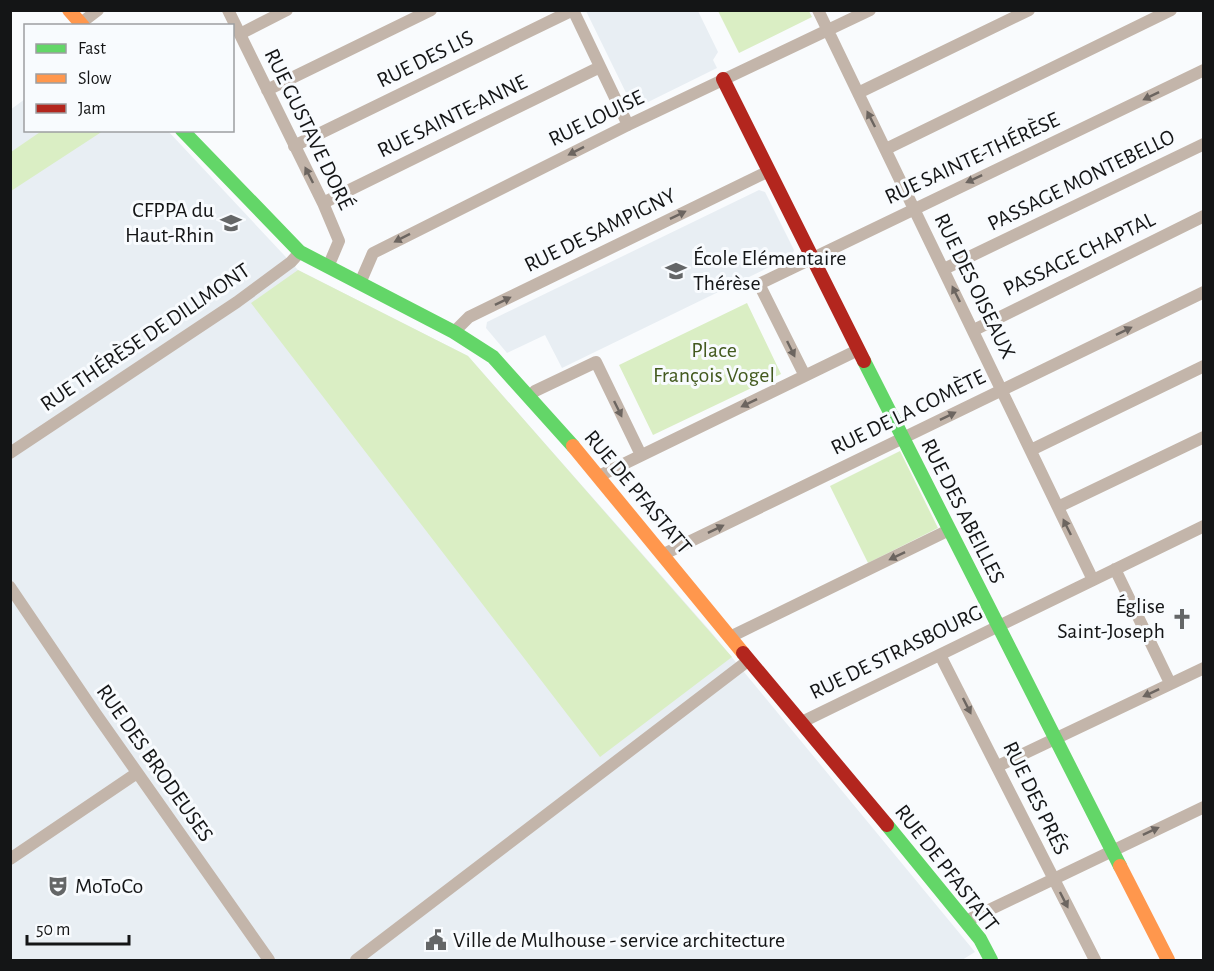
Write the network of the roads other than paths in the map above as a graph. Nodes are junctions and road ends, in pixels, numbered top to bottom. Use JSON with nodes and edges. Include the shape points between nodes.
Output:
{"nodes":[{"id":1,"x":69,"y":10,"type":"edge"},
{"id":2,"x":98,"y":10,"type":"edge"},
{"id":3,"x":228,"y":10,"type":"edge"},
{"id":4,"x":287,"y":10,"type":"edge"},
{"id":5,"x":431,"y":10,"type":"edge"},
{"id":6,"x":818,"y":10,"type":"edge"},
{"id":7,"x":870,"y":10,"type":"edge"},
{"id":8,"x":1029,"y":10,"type":"edge"},
{"id":9,"x":1171,"y":10,"type":"edge"},
{"id":10,"x":573,"y":11,"type":"edge"},
{"id":11,"x":82,"y":24,"type":"edge"},
{"id":12,"x":828,"y":31,"type":"junction"},
{"id":13,"x":240,"y":34,"type":"junction"},
{"id":14,"x":600,"y":67,"type":"junction"},
{"id":15,"x":1203,"y":70,"type":"edge"},
{"id":16,"x":723,"y":79,"type":"junction"},
{"id":17,"x":267,"y":90,"type":"junction"},
{"id":18,"x":858,"y":93,"type":"junction"},
{"id":19,"x":628,"y":125,"type":"junction"},
{"id":20,"x":184,"y":132,"type":"edge"},
{"id":21,"x":1203,"y":144,"type":"edge"},
{"id":22,"x":294,"y":146,"type":"junction"},
{"id":23,"x":886,"y":149,"type":"junction"},
{"id":24,"x":769,"y":171,"type":"junction"},
{"id":25,"x":323,"y":203,"type":"junction"},
{"id":26,"x":914,"y":207,"type":"junction"},
{"id":27,"x":1203,"y":216,"type":"edge"},
{"id":28,"x":300,"y":252,"type":"junction"},
{"id":29,"x":812,"y":258,"type":"junction"},
{"id":30,"x":328,"y":267,"type":"junction"},
{"id":31,"x":944,"y":269,"type":"junction"},
{"id":32,"x":360,"y":283,"type":"junction"},
{"id":33,"x":1203,"y":292,"type":"edge"},
{"id":34,"x":974,"y":330,"type":"junction"},
{"id":35,"x":454,"y":332,"type":"junction"},
{"id":36,"x":858,"y":350,"type":"junction"},
{"id":37,"x":1203,"y":366,"type":"edge"},
{"id":38,"x":805,"y":376,"type":"junction"},
{"id":39,"x":1002,"y":390,"type":"junction"},
{"id":40,"x":530,"y":397,"type":"junction"},
{"id":41,"x":1203,"y":437,"type":"edge"},
{"id":42,"x":902,"y":438,"type":"junction"},
{"id":43,"x":1030,"y":450,"type":"junction"},
{"id":44,"x":10,"y":453,"type":"edge"},
{"id":45,"x":641,"y":455,"type":"junction"},
{"id":46,"x":599,"y":476,"type":"junction"},
{"id":47,"x":1058,"y":507,"type":"junction"},
{"id":48,"x":1203,"y":525,"type":"edge"},
{"id":49,"x":949,"y":530,"type":"junction"},
{"id":50,"x":664,"y":554,"type":"junction"},
{"id":51,"x":1115,"y":569,"type":"junction"},
{"id":52,"x":1093,"y":580,"type":"junction"},
{"id":53,"x":10,"y":587,"type":"edge"},
{"id":54,"x":998,"y":626,"type":"junction"},
{"id":55,"x":730,"y":637,"type":"junction"},
{"id":56,"x":940,"y":655,"type":"junction"},
{"id":57,"x":749,"y":660,"type":"junction"},
{"id":58,"x":1203,"y":668,"type":"edge"},
{"id":59,"x":1170,"y":684,"type":"junction"},
{"id":60,"x":802,"y":722,"type":"junction"},
{"id":61,"x":1056,"y":737,"type":"junction"},
{"id":62,"x":998,"y":766,"type":"junction"},
{"id":63,"x":137,"y":773,"type":"junction"},
{"id":64,"x":1203,"y":807,"type":"edge"},
{"id":65,"x":1113,"y":849,"type":"junction"},
{"id":66,"x":10,"y":859,"type":"edge"},
{"id":67,"x":1052,"y":878,"type":"junction"},
{"id":68,"x":966,"y":921,"type":"junction"},
{"id":69,"x":269,"y":960,"type":"edge"},
{"id":70,"x":356,"y":960,"type":"edge"},
{"id":71,"x":991,"y":960,"type":"edge"},
{"id":72,"x":1095,"y":960,"type":"edge"},
{"id":73,"x":1168,"y":960,"type":"edge"}],
"edges":[{"from":1,"to":11,"type":"street"},
{"from":2,"to":11,"type":"street"},
{"from":3,"to":13,"type":"street","name":"RUE GUSTAVE DORÉ"},
{"from":4,"to":13,"type":"street"},
{"from":5,"to":17,"type":"street"},
{"from":6,"to":12,"type":"street","name":"RUE DES OISEAUX"},
{"from":7,"to":12,"type":"street","name":"RUE LOUISE"},
{"from":8,"to":18,"type":"street"},
{"from":9,"to":23,"type":"street"},
{"from":10,"to":14,"type":"street"},
{"from":10,"to":22,"type":"street","name":"RUE DES LIS"},
{"from":12,"to":16,"type":"street","name":"RUE LOUISE"},
{"from":12,"to":18,"type":"street","name":"RUE DES OISEAUX"},
{"from":13,"to":17,"type":"street","name":"RUE GUSTAVE DORÉ"},
{"from":14,"to":19,"type":"street"},
{"from":14,"to":25,"type":"street","name":"RUE SAINTE-ANNE"},
{"from":15,"to":26,"type":"street","name":"RUE SAINTE-THÉRÈSE","one_way":true},
{"from":16,"to":19,"type":"street","name":"RUE LOUISE"},
{"from":16,"to":24,"type":"street","name":"RUE DES ABEILLES"},
{"from":17,"to":22,"type":"street","name":"RUE GUSTAVE DORÉ"},
{"from":23,"to":18,"type":"street","name":"RUE DES OISEAUX","one_way":true},
{"from":19,"to":32,"type":"street","name":"RUE LOUISE","one_way":true,"via":[[373,253]]},
{"from":20,"to":28,"type":"street","name":"RUE DE PFASTATT"},
{"from":21,"to":31,"type":"street","name":"PASSAGE MONTEBELLO"},
{"from":25,"to":22,"type":"street","name":"RUE GUSTAVE DORÉ","one_way":true},
{"from":23,"to":26,"type":"street","name":"RUE DES OISEAUX"},
{"from":24,"to":29,"type":"street","name":"RUE DES ABEILLES"},
{"from":35,"to":24,"type":"street","name":"RUE DE SAMPIGNY","one_way":true,"via":[[469,317]]},
{"from":25,"to":30,"type":"street","name":"RUE GUSTAVE DORÉ","via":[[339,242]]},
{"from":26,"to":29,"type":"street","name":"RUE SAINTE-THÉRÈSE"},
{"from":26,"to":31,"type":"street","name":"RUE DES OISEAUX"},
{"from":27,"to":34,"type":"street","name":"PASSAGE CHAPTAL"},
{"from":28,"to":30,"type":"street","name":"RUE DE PFASTATT"},
{"from":28,"to":44,"type":"street","name":"RUE THÉRÈSE DE DILLMONT","via":[[237,302]]},
{"from":29,"to":36,"type":"street","name":"RUE DES ABEILLES"},
{"from":29,"to":38,"type":"street","name":"RUE SAINTE-THÉRÈSE","one_way":true,"via":[[759,284]]},
{"from":30,"to":32,"type":"street","name":"RUE DE PFASTATT"},
{"from":34,"to":31,"type":"street","name":"RUE DES OISEAUX","one_way":true},
{"from":32,"to":35,"type":"street","name":"RUE DE PFASTATT"},
{"from":39,"to":33,"type":"street","name":"RUE DE LA COMÈTE","one_way":true},
{"from":34,"to":39,"type":"street","name":"RUE DES OISEAUX"},
{"from":35,"to":40,"type":"street","name":"RUE DE PFASTATT","via":[[493,357]]},
{"from":36,"to":38,"type":"street"},
{"from":36,"to":42,"type":"street","name":"RUE DES ABEILLES"},
{"from":37,"to":43,"type":"street"},
{"from":38,"to":45,"type":"street","one_way":true},
{"from":42,"to":39,"type":"street","name":"RUE DE LA COMÈTE","one_way":true},
{"from":39,"to":43,"type":"street","name":"RUE DES OISEAUX"},
{"from":40,"to":45,"type":"street","one_way":true,"via":[[596,362]]},
{"from":40,"to":46,"type":"street","name":"RUE DE PFASTATT"},
{"from":41,"to":47,"type":"street"},
{"from":42,"to":49,"type":"street","name":"RUE DES ABEILLES"},
{"from":50,"to":42,"type":"street","name":"RUE DE LA COMÈTE","one_way":true},
{"from":43,"to":47,"type":"street","name":"RUE DES OISEAUX"},
{"from":45,"to":46,"type":"street"},
{"from":46,"to":50,"type":"street","name":"RUE DE PFASTATT"},
{"from":52,"to":47,"type":"street","name":"RUE DES OISEAUX","one_way":true},
{"from":48,"to":51,"type":"street","name":"RUE DE STRASBOURG"},
{"from":49,"to":54,"type":"street","name":"RUE DES ABEILLES"},
{"from":49,"to":55,"type":"street","one_way":true},
{"from":50,"to":55,"type":"street","name":"RUE DE PFASTATT"},
{"from":51,"to":52,"type":"street","name":"RUE DE STRASBOURG"},
{"from":51,"to":59,"type":"street"},
{"from":52,"to":54,"type":"street","name":"RUE DE STRASBOURG"},
{"from":53,"to":63,"type":"street","name":"RUE DES BRODEUSES"},
{"from":54,"to":56,"type":"street","name":"RUE DE STRASBOURG"},
{"from":54,"to":61,"type":"street","name":"RUE DES ABEILLES"},
{"from":55,"to":57,"type":"street","name":"RUE DE PFASTATT"},
{"from":56,"to":60,"type":"street","name":"RUE DE STRASBOURG"},
{"from":56,"to":62,"type":"street","name":"RUE DES PRÉS","one_way":true},
{"from":57,"to":60,"type":"street","name":"RUE DE PFASTATT"},
{"from":57,"to":70,"type":"street"},
{"from":58,"to":59,"type":"street"},
{"from":59,"to":61,"type":"street","one_way":true},
{"from":60,"to":68,"type":"street","name":"RUE DE PFASTATT"},
{"from":61,"to":62,"type":"street"},
{"from":61,"to":65,"type":"street","name":"RUE DES ABEILLES"},
{"from":62,"to":67,"type":"street","name":"RUE DES PRÉS"},
{"from":63,"to":66,"type":"street"},
{"from":63,"to":69,"type":"street","name":"RUE DES BRODEUSES"},
{"from":65,"to":64,"type":"street","one_way":true},
{"from":65,"to":67,"type":"street"},
{"from":65,"to":73,"type":"street","name":"RUE DES ABEILLES"},
{"from":67,"to":68,"type":"street"},
{"from":67,"to":72,"type":"street","name":"RUE DES PRÉS","one_way":true},
{"from":68,"to":71,"type":"street","name":"RUE DE PFASTATT"}]}
